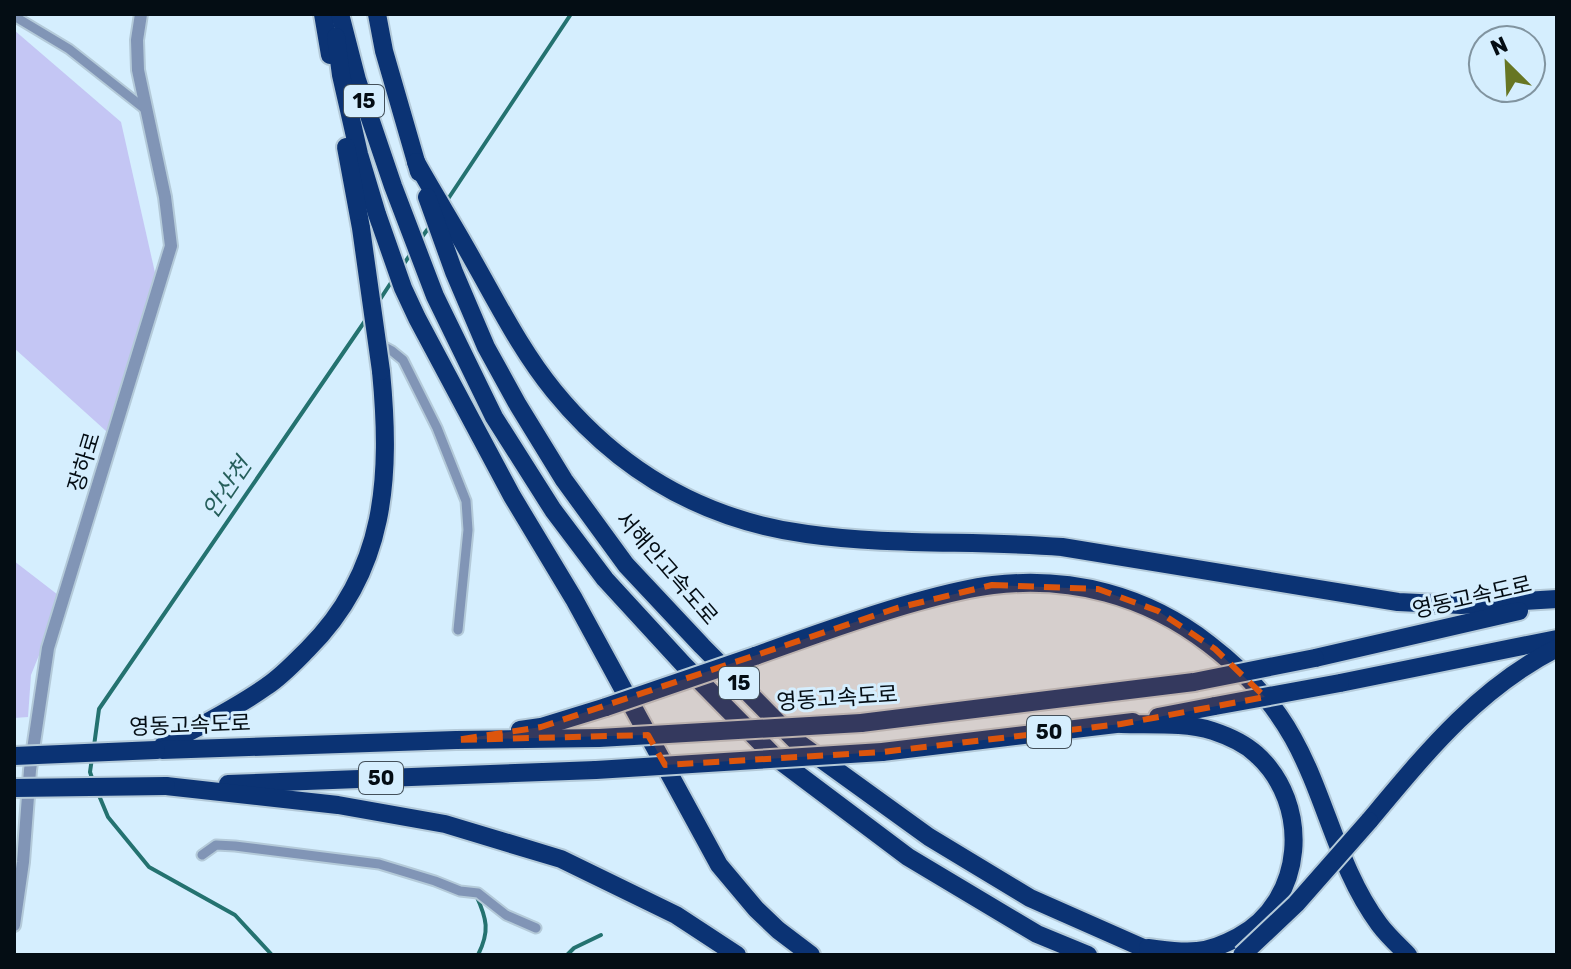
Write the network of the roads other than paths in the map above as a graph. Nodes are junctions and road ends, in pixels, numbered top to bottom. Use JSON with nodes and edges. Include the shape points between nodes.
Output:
{"nodes":[{"id":1,"x":141,"y":14,"type":"edge"},
{"id":2,"x":323,"y":14,"type":"edge"},
{"id":3,"x":333,"y":14,"type":"edge"},
{"id":4,"x":340,"y":14,"type":"edge"},
{"id":5,"x":377,"y":14,"type":"edge"},
{"id":6,"x":14,"y":16,"type":"edge"},
{"id":7,"x":24,"y":19,"type":"edge"},
{"id":8,"x":145,"y":109,"type":"junction"},
{"id":9,"x":416,"y":162,"type":"junction"},
{"id":10,"x":374,"y":341,"type":"dead end"},
{"id":11,"x":1557,"y":601,"type":"edge"},
{"id":12,"x":458,"y":630,"type":"dead end"},
{"id":13,"x":1557,"y":639,"type":"edge"},
{"id":14,"x":1557,"y":648,"type":"edge"},
{"id":15,"x":1121,"y":724,"type":"junction"},
{"id":16,"x":456,"y":740,"type":"junction"},
{"id":17,"x":156,"y":750,"type":"junction"},
{"id":18,"x":14,"y":756,"type":"edge"},
{"id":19,"x":166,"y":786,"type":"junction"},
{"id":20,"x":14,"y":788,"type":"edge"},
{"id":21,"x":202,"y":855,"type":"dead end"},
{"id":22,"x":14,"y":925,"type":"edge"},
{"id":23,"x":536,"y":928,"type":"dead end"},
{"id":24,"x":1140,"y":946,"type":"junction"},
{"id":25,"x":737,"y":955,"type":"edge"},
{"id":26,"x":811,"y":955,"type":"edge"},
{"id":27,"x":1088,"y":955,"type":"edge"},
{"id":28,"x":1159,"y":955,"type":"edge"},
{"id":29,"x":1242,"y":955,"type":"edge"},
{"id":30,"x":1408,"y":955,"type":"edge"}],
"edges":[{"from":1,"to":8,"type":"street","name":"장하로","via":[[138,70]]},
{"from":2,"to":17,"type":"highway","bridge":true,"via":[[381,371],[386,450],[379,517],[357,582],[316,641],[270,685]]},
{"from":3,"to":26,"type":"highway","via":[[359,154],[417,318],[719,865],[756,909]]},
{"from":4,"to":27,"type":"highway","number":"15","via":[[357,80],[435,296],[494,417],[605,579],[775,757],[908,857],[1037,934]]},
{"from":5,"to":9,"type":"highway","name":"서해안고속도로","number":"15"},
{"from":6,"to":7,"type":"street"},
{"from":7,"to":8,"type":"street"},
{"from":8,"to":22,"type":"street","name":"장하로","via":[[171,246],[48,648]]},
{"from":9,"to":11,"type":"highway","via":[[525,351],[554,391],[587,428],[662,487],[703,507],[751,524],[806,534],[1062,547],[1398,602]]},
{"from":9,"to":24,"type":"highway","name":"서해안고속도로","number":"15","via":[[486,347],[564,480],[626,565],[796,741],[929,837],[1018,891]]},
{"from":10,"to":12,"type":"street","via":[[403,360],[466,501]]},
{"from":11,"to":16,"type":"highway","name":"영동고속도로","number":"50","bridge":true,"via":[[1194,682],[861,723]]},
{"from":13,"to":15,"type":"highway","number":"50","bridge":true},
{"from":14,"to":29,"type":"highway","bridge":true,"via":[[1466,712],[1296,904]]},
{"from":15,"to":19,"type":"highway","number":"50","bridge":true,"via":[[882,752],[596,770]]},
{"from":15,"to":24,"type":"highway","via":[[1197,728],[1250,749],[1283,791],[1295,832],[1290,875],[1274,906],[1254,928],[1199,951]]},
{"from":16,"to":17,"type":"highway","name":"영동고속도로","number":"50"},
{"from":16,"to":30,"type":"highway","bridge":true,"via":[[541,727],[949,593],[1026,583],[1098,589],[1188,628],[1234,664],[1278,712],[1307,765],[1362,896]]},
{"from":17,"to":18,"type":"highway","name":"영동고속도로","number":"50","bridge":true},
{"from":19,"to":20,"type":"highway","number":"50","bridge":true},
{"from":19,"to":25,"type":"highway","via":[[338,805],[445,824],[561,859],[676,915]]},
{"from":21,"to":23,"type":"street","via":[[216,845],[379,864],[478,893],[506,915]]},
{"from":24,"to":28,"type":"highway","name":"서해안고속도로","number":"15"}]}
